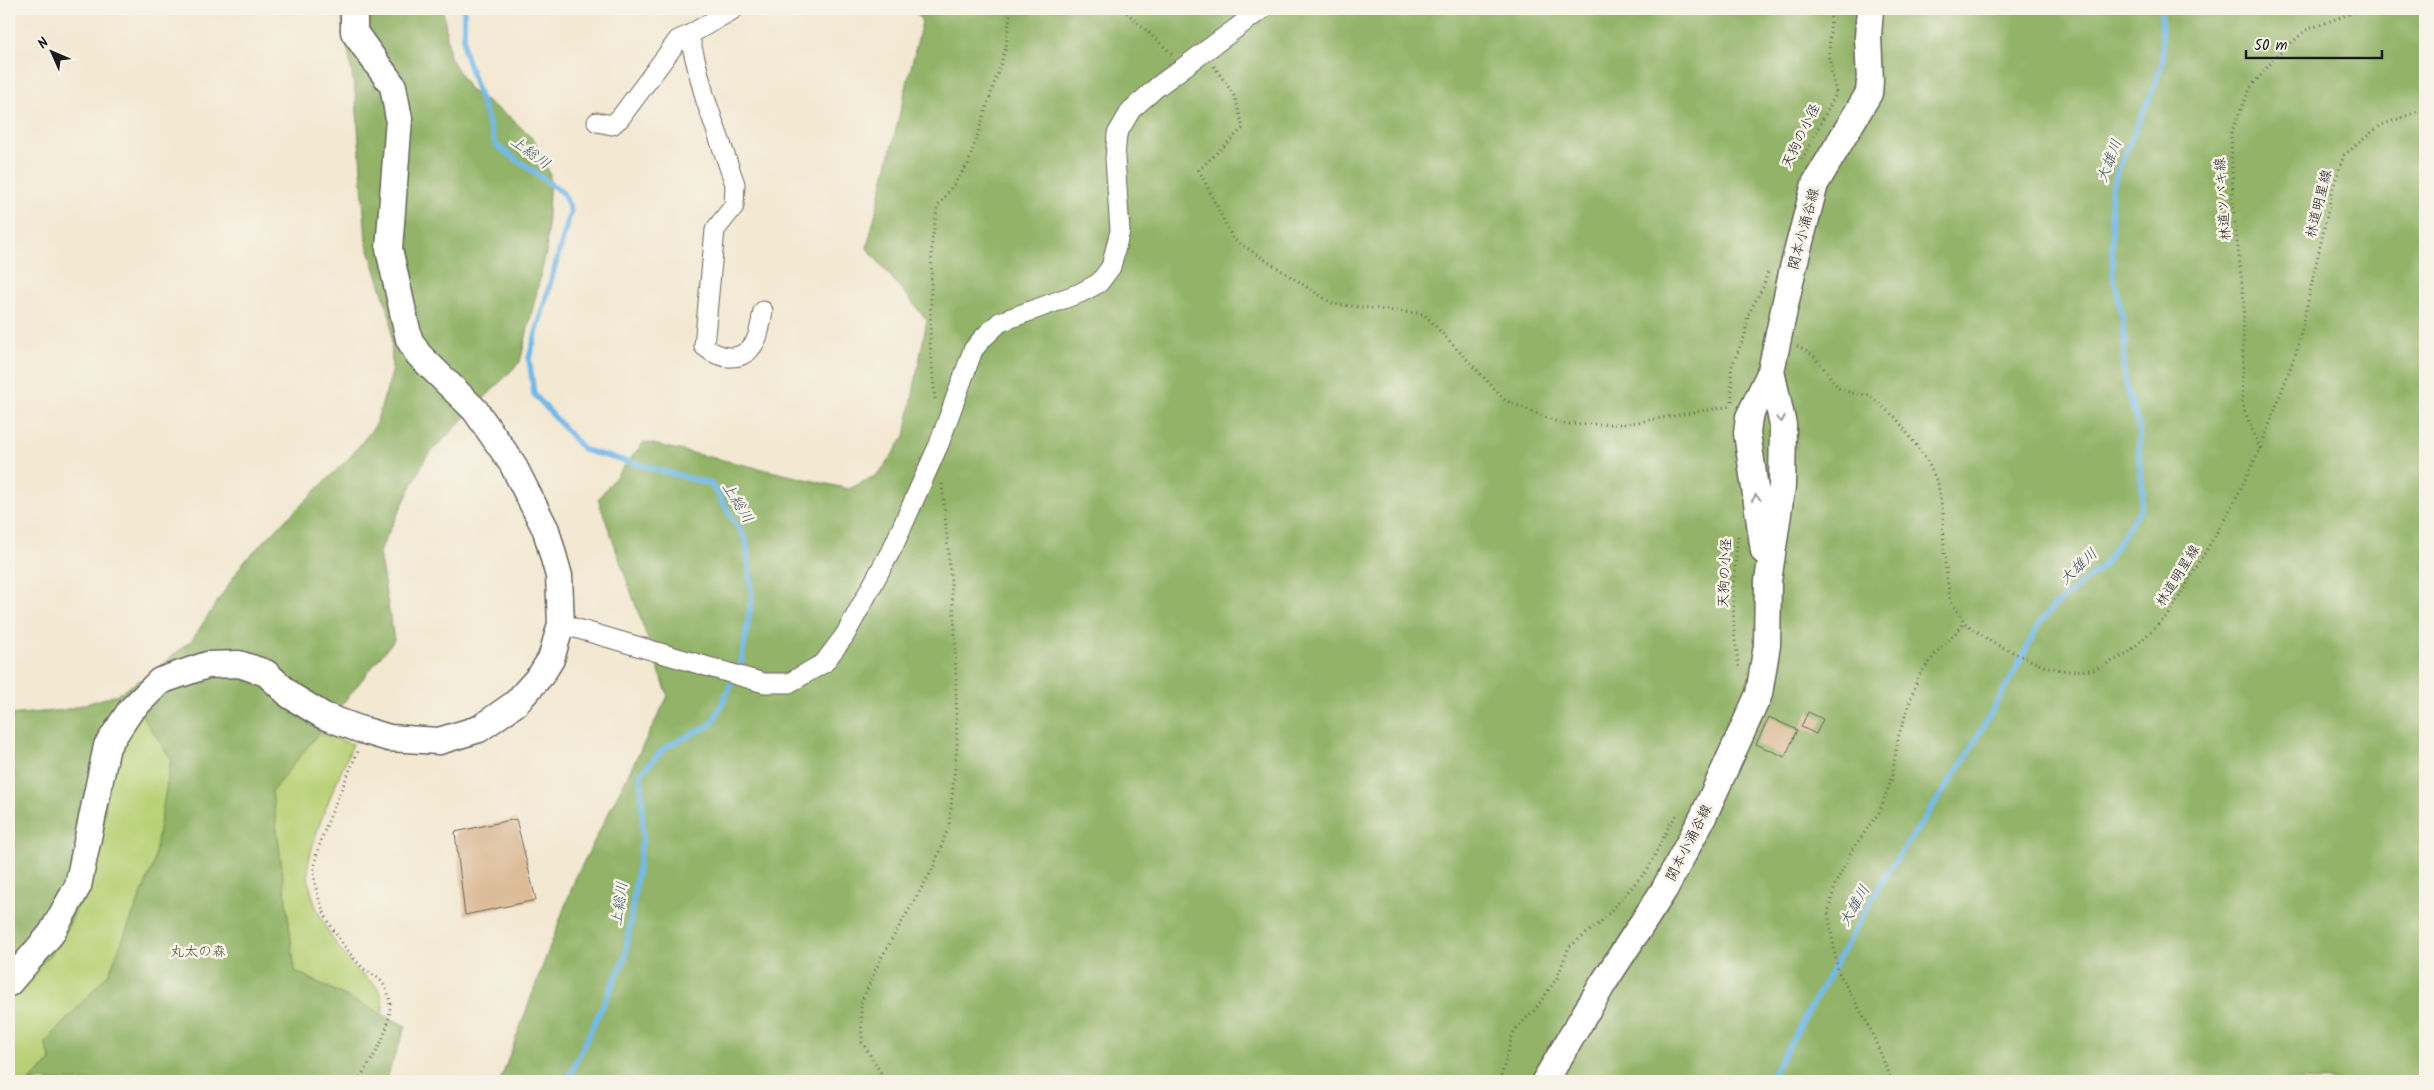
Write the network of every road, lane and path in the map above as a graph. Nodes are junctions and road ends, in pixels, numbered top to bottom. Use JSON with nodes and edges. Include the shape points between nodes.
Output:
{"nodes":[{"id":1,"x":354,"y":9,"type":"edge"},
{"id":2,"x":734,"y":9,"type":"edge"},
{"id":3,"x":1008,"y":9,"type":"edge"},
{"id":4,"x":1123,"y":9,"type":"edge"},
{"id":5,"x":1262,"y":9,"type":"edge"},
{"id":6,"x":1831,"y":9,"type":"edge"},
{"id":7,"x":1870,"y":9,"type":"edge"},
{"id":8,"x":2363,"y":9,"type":"edge"},
{"id":9,"x":689,"y":35,"type":"junction"},
{"id":10,"x":1206,"y":52,"type":"junction"},
{"id":11,"x":1185,"y":66,"type":"junction"},
{"id":12,"x":2425,"y":112,"type":"edge"},
{"id":13,"x":597,"y":122,"type":"dead end"},
{"id":14,"x":1800,"y":164,"type":"dead end"},
{"id":15,"x":1769,"y":267,"type":"dead end"},
{"id":16,"x":763,"y":311,"type":"dead end"},
{"id":17,"x":1780,"y":336,"type":"junction"},
{"id":18,"x":1771,"y":371,"type":"junction"},
{"id":19,"x":1744,"y":403,"type":"junction"},
{"id":20,"x":936,"y":407,"type":"dead end"},
{"id":21,"x":1731,"y":414,"type":"dead end"},
{"id":22,"x":939,"y":444,"type":"junction"},
{"id":23,"x":2260,"y":450,"type":"junction"},
{"id":24,"x":1739,"y":527,"type":"dead end"},
{"id":25,"x":1768,"y":580,"type":"junction"},
{"id":26,"x":1965,"y":623,"type":"junction"},
{"id":27,"x":561,"y":624,"type":"junction"},
{"id":28,"x":1739,"y":673,"type":"dead end"},
{"id":29,"x":366,"y":732,"type":"junction"},
{"id":30,"x":1680,"y":812,"type":"dead end"},
{"id":31,"x":9,"y":983,"type":"edge"},
{"id":32,"x":357,"y":1081,"type":"edge"},
{"id":33,"x":886,"y":1081,"type":"edge"},
{"id":34,"x":1500,"y":1081,"type":"edge"},
{"id":35,"x":1545,"y":1081,"type":"edge"},
{"id":36,"x":1892,"y":1081,"type":"edge"}],
"edges":[{"from":1,"to":27,"type":"street","via":[[354,32],[393,86],[395,94],[399,119],[389,249],[409,339],[418,354],[474,410],[512,463],[546,530],[559,576]]},
{"from":2,"to":9,"type":"street"},
{"from":3,"to":20,"type":"path","via":[[1006,48],[968,164],[937,208],[932,242],[930,342]]},
{"from":4,"to":11,"type":"path"},
{"from":5,"to":10,"type":"street"},
{"from":6,"to":14,"type":"path","name":"天狗の小径","via":[[1829,57],[1836,94]]},
{"from":7,"to":17,"type":"street","name":"関本小涌谷線","via":[[1869,93],[1815,184],[1793,268]]},
{"from":8,"to":23,"type":"path","name":"林道ツバキ線","via":[[2306,30],[2276,57],[2250,88],[2231,133],[2233,205],[2244,302],[2242,404]]},
{"from":9,"to":13,"type":"street","via":[[678,40],[620,118],[612,125]]},
{"from":9,"to":16,"type":"street","via":[[705,98],[736,184],[734,206],[715,230],[704,346],[715,355],[744,354],[755,341]]},
{"from":10,"to":11,"type":"street"},
{"from":10,"to":19,"type":"path","via":[[1235,97],[1242,128],[1199,170],[1233,239],[1333,304],[1424,314],[1505,400],[1562,424],[1627,424]]},
{"from":11,"to":22,"type":"street","via":[[1131,110],[1117,134],[1115,159],[1120,231],[1111,267],[1099,283],[1000,322],[982,339],[973,350]]},
{"from":12,"to":23,"type":"path","name":"林道明星線","via":[[2381,125],[2344,155],[2333,188],[2297,350]]},
{"from":15,"to":19,"type":"path","via":[[1764,285],[1748,315],[1745,335],[1731,368]]},
{"from":17,"to":18,"type":"street","name":"関本小涌谷線"},
{"from":17,"to":26,"type":"path","name":"林道明星線","via":[[1814,356],[1839,388],[1851,393],[1869,394],[1896,418],[1927,460],[1938,484],[1944,513],[1944,555],[1950,600]]},
{"from":18,"to":19,"type":"street","name":"関本小涌谷線"},
{"from":18,"to":25,"type":"street","name":"関本小涌谷線","one_way":true,"via":[[1782,434],[1782,486]]},
{"from":19,"to":21,"type":"path"},
{"from":25,"to":19,"type":"street","name":"関本小涌谷線","one_way":true,"via":[[1747,433],[1749,417]]},
{"from":22,"to":27,"type":"street","via":[[894,545],[845,635],[824,663],[789,683],[764,683]]},
{"from":22,"to":33,"type":"path","via":[[955,628],[958,747],[946,835],[933,868],[880,960],[861,1002],[862,1042]]},
{"from":23,"to":26,"type":"path","name":"林道明星線","via":[[2231,508],[2169,614],[2127,654],[2094,670],[2067,671],[2043,666],[1993,643]]},
{"from":24,"to":28,"type":"path","name":"天狗の小径","via":[[1733,585]]},
{"from":25,"to":35,"type":"street","name":"関本小涌谷線","via":[[1767,645],[1759,694],[1703,817],[1664,890]]},
{"from":26,"to":36,"type":"path","via":[[1918,677],[1898,738],[1892,776],[1880,811],[1852,850],[1835,885],[1828,913],[1838,971],[1868,1026]]},
{"from":27,"to":29,"type":"street","via":[[551,659],[541,675],[516,703],[479,729],[439,742],[389,738]]},
{"from":29,"to":31,"type":"street","via":[[324,716],[291,696],[266,673],[239,664],[207,665],[160,682],[130,711],[107,746],[78,886],[51,934]]},
{"from":29,"to":32,"type":"path","via":[[318,850],[314,870],[321,906],[328,920],[361,967],[381,981],[390,1008],[383,1040]]},
{"from":30,"to":34,"type":"path","via":[[1670,824],[1648,869],[1599,924],[1569,947],[1557,978],[1534,1011],[1516,1028]]}]}
